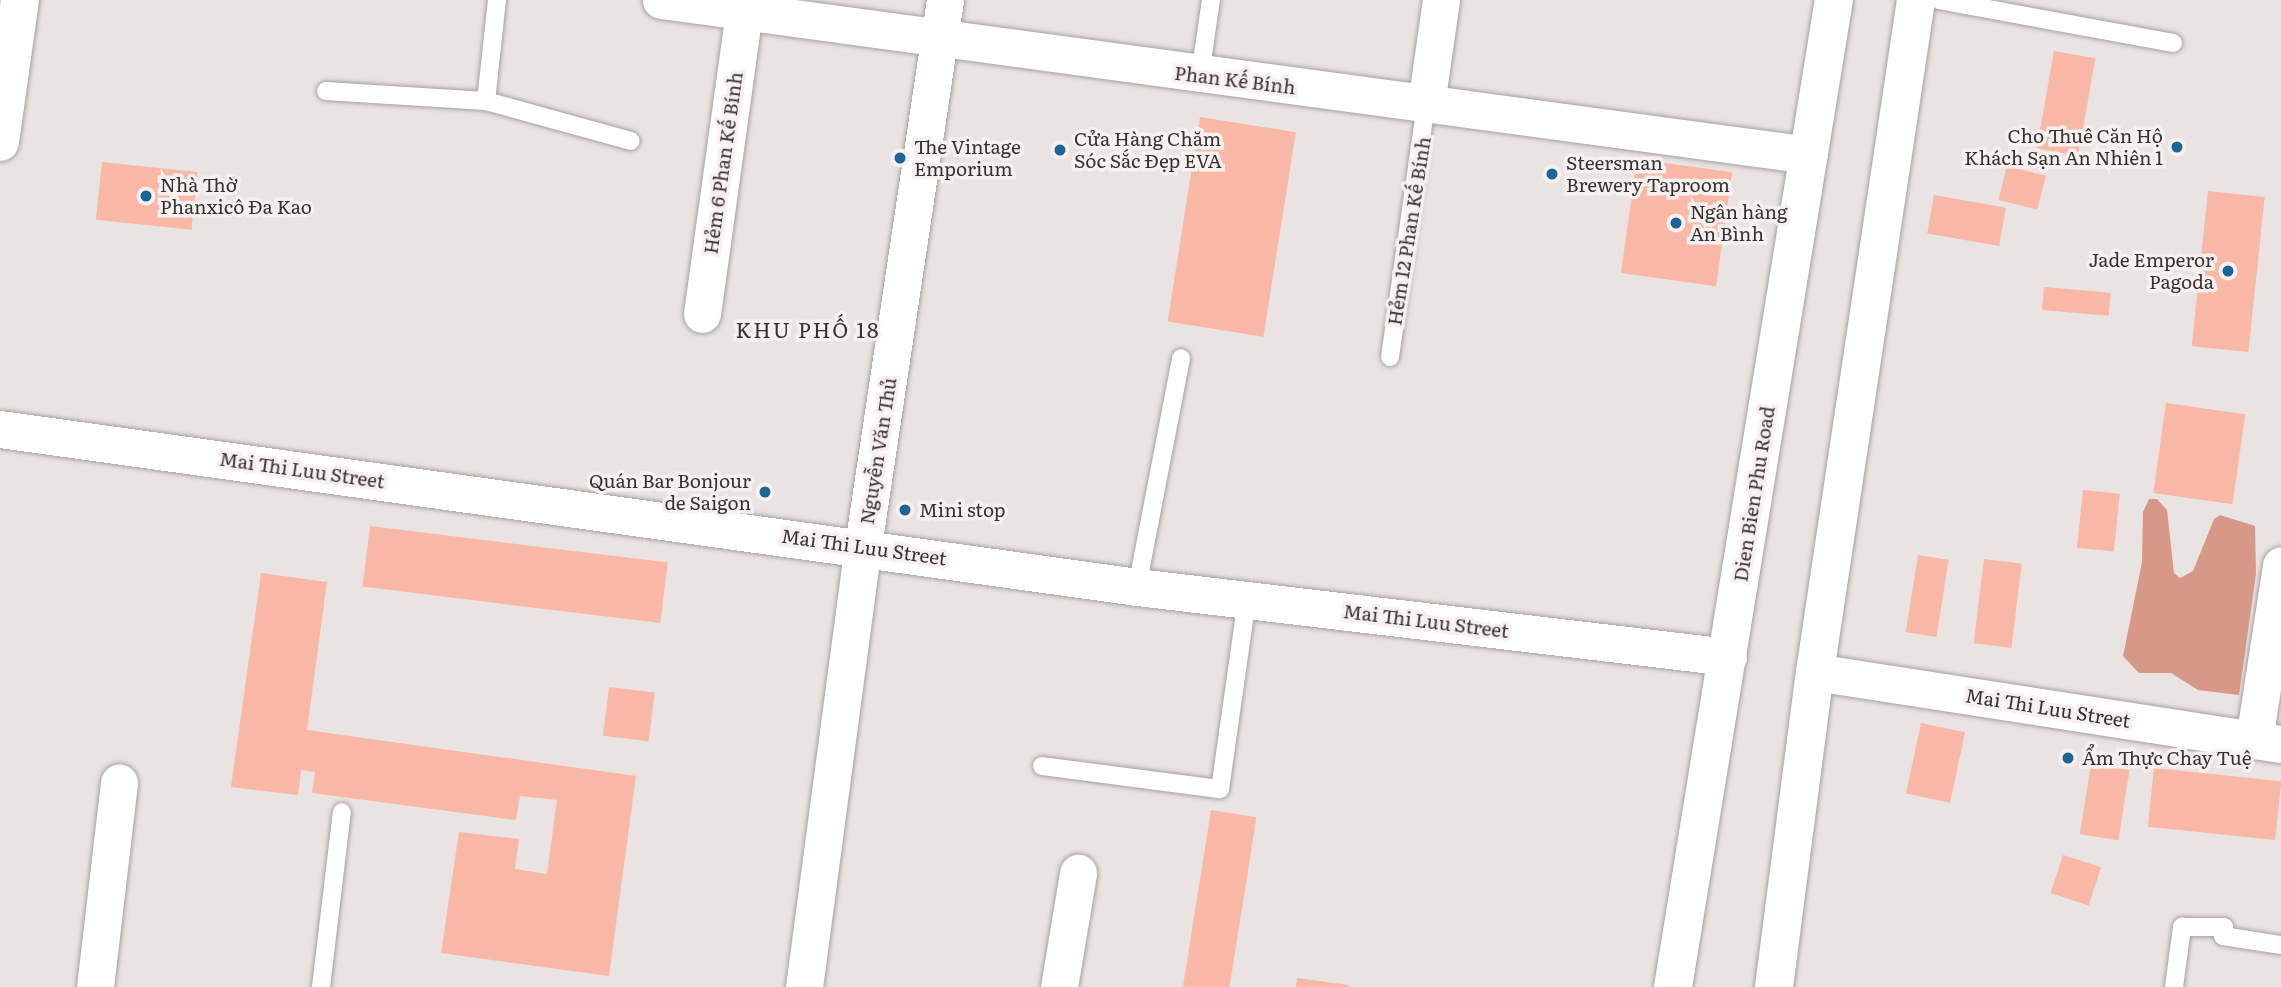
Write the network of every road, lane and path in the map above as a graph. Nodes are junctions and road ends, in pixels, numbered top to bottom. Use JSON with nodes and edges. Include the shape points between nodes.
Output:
{"nodes":[{"id":1,"x":20,"y":0,"type":"edge"},
{"id":2,"x":496,"y":0,"type":"edge"},
{"id":3,"x":661,"y":0,"type":"edge"},
{"id":4,"x":945,"y":0,"type":"edge"},
{"id":5,"x":1211,"y":0,"type":"edge"},
{"id":6,"x":1441,"y":0,"type":"edge"},
{"id":7,"x":1834,"y":0,"type":"edge"},
{"id":8,"x":1916,"y":0,"type":"edge"},
{"id":9,"x":1939,"y":0,"type":"edge"},
{"id":10,"x":744,"y":13,"type":"junction"},
{"id":11,"x":940,"y":41,"type":"junction"},
{"id":12,"x":2173,"y":43,"type":"dead end"},
{"id":13,"x":1200,"y":75,"type":"junction"},
{"id":14,"x":326,"y":91,"type":"dead end"},
{"id":15,"x":486,"y":101,"type":"junction"},
{"id":16,"x":1426,"y":104,"type":"junction"},
{"id":17,"x":0,"y":142,"type":"edge"},
{"id":18,"x":631,"y":142,"type":"dead end"},
{"id":19,"x":1809,"y":155,"type":"junction"},
{"id":20,"x":702,"y":314,"type":"dead end"},
{"id":21,"x":1390,"y":357,"type":"dead end"},
{"id":22,"x":1181,"y":358,"type":"dead end"},
{"id":23,"x":0,"y":429,"type":"edge"},
{"id":24,"x":863,"y":546,"type":"junction"},
{"id":25,"x":2281,"y":565,"type":"edge"},
{"id":26,"x":1137,"y":587,"type":"junction"},
{"id":27,"x":1247,"y":600,"type":"junction"},
{"id":28,"x":1728,"y":657,"type":"junction"},
{"id":29,"x":1815,"y":672,"type":"junction"},
{"id":30,"x":2268,"y":742,"type":"edge"},
{"id":31,"x":1042,"y":766,"type":"dead end"},
{"id":32,"x":119,"y":782,"type":"dead end"},
{"id":33,"x":342,"y":812,"type":"dead end"},
{"id":34,"x":1078,"y":873,"type":"dead end"},
{"id":35,"x":2281,"y":945,"type":"edge"},
{"id":36,"x":95,"y":987,"type":"edge"},
{"id":37,"x":321,"y":987,"type":"edge"},
{"id":38,"x":804,"y":987,"type":"edge"},
{"id":39,"x":1059,"y":987,"type":"edge"},
{"id":40,"x":1673,"y":987,"type":"edge"},
{"id":41,"x":1774,"y":987,"type":"edge"},
{"id":42,"x":2174,"y":987,"type":"edge"}],
"edges":[{"from":1,"to":17,"type":"main road"},
{"from":2,"to":15,"type":"lane"},
{"from":3,"to":10,"type":"street","name":"Phan Kế Bính"},
{"from":4,"to":11,"type":"street","name":"Nguyễn Văn Thủ"},
{"from":5,"to":13,"type":"lane"},
{"from":6,"to":16,"type":"street"},
{"from":7,"to":19,"type":"main road","name":"Dien Bien Phu Road"},
{"from":8,"to":29,"type":"main road"},
{"from":9,"to":12,"type":"lane"},
{"from":10,"to":11,"type":"street","name":"Phan Kế Bính"},
{"from":10,"to":20,"type":"street","name":"Hẻm 6 Phan Kế Bính"},
{"from":11,"to":13,"type":"street","name":"Phan Kế Bính"},
{"from":11,"to":24,"type":"street","name":"Nguyễn Văn Thủ"},
{"from":13,"to":16,"type":"street","name":"Phan Kế Bính"},
{"from":14,"to":15,"type":"lane"},
{"from":15,"to":18,"type":"lane"},
{"from":16,"to":19,"type":"street","name":"Phan Kế Bính"},
{"from":16,"to":21,"type":"lane","name":"Hẻm 12 Phan Kế Bính"},
{"from":19,"to":28,"type":"main road","name":"Dien Bien Phu Road"},
{"from":22,"to":26,"type":"lane"},
{"from":23,"to":24,"type":"street","name":"Mai Thi Luu Street"},
{"from":24,"to":26,"type":"street","name":"Mai Thi Luu Street"},
{"from":24,"to":38,"type":"street","name":"Nguyễn Văn Thủ"},
{"from":25,"to":30,"type":"street"},
{"from":26,"to":27,"type":"street","name":"Mai Thi Luu Street"},
{"from":27,"to":28,"type":"street","name":"Mai Thi Luu Street"},
{"from":27,"to":31,"type":"lane","via":[[1220,789]]},
{"from":28,"to":40,"type":"main road","name":"Dien Bien Phu Road"},
{"from":29,"to":30,"type":"street","name":"Mai Thi Luu Street"},
{"from":29,"to":41,"type":"main road"},
{"from":32,"to":36,"type":"street"},
{"from":33,"to":37,"type":"lane"},
{"from":34,"to":39,"type":"street"},
{"from":35,"to":42,"type":"lane","via":[[2223,936],[2224,927],[2182,927]]}]}
